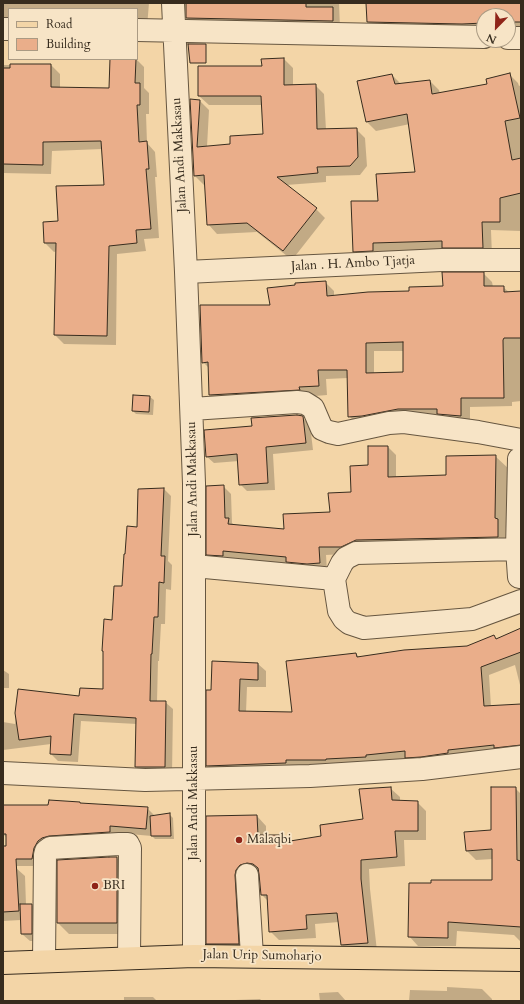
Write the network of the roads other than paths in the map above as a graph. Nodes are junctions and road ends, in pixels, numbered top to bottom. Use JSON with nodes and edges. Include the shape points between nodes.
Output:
{"nodes":[{"id":1,"x":173,"y":3,"type":"edge"},
{"id":2,"x":138,"y":30,"type":"edge"},
{"id":3,"x":174,"y":31,"type":"junction"},
{"id":4,"x":476,"y":37,"type":"edge"},
{"id":5,"x":521,"y":260,"type":"edge"},
{"id":6,"x":186,"y":272,"type":"junction"},
{"id":7,"x":192,"y":409,"type":"junction"},
{"id":8,"x":520,"y":450,"type":"edge"},
{"id":9,"x":517,"y":549,"type":"junction"},
{"id":10,"x":194,"y":566,"type":"junction"},
{"id":11,"x":520,"y":578,"type":"edge"},
{"id":12,"x":334,"y":579,"type":"junction"},
{"id":13,"x":521,"y":601,"type":"edge"},
{"id":14,"x":521,"y":757,"type":"edge"},
{"id":15,"x":3,"y":773,"type":"edge"},
{"id":16,"x":193,"y":779,"type":"junction"},
{"id":17,"x":247,"y":875,"type":"dead end"},
{"id":18,"x":194,"y":956,"type":"junction"},
{"id":19,"x":252,"y":956,"type":"junction"},
{"id":20,"x":129,"y":958,"type":"junction"},
{"id":21,"x":521,"y":960,"type":"edge"},
{"id":22,"x":44,"y":961,"type":"junction"},
{"id":23,"x":3,"y":963,"type":"edge"}],
"edges":[{"from":1,"to":3,"type":"street","name":"Jalan Andi Makkasau"},
{"from":2,"to":3,"type":"street"},
{"from":3,"to":4,"type":"street"},
{"from":3,"to":6,"type":"street","name":"Jalan Andi Makkasau"},
{"from":5,"to":6,"type":"street","name":"Jalan . H. Ambo Tjatja","via":[[442,260]]},
{"from":6,"to":7,"type":"street","name":"Jalan Andi Makkasau"},
{"from":7,"to":8,"type":"street","via":[[305,403],[312,408],[322,429],[333,433],[404,422],[478,432]]},
{"from":7,"to":10,"type":"street","name":"Jalan Andi Makkasau"},
{"from":8,"to":9,"type":"street"},
{"from":9,"to":11,"type":"street"},
{"from":9,"to":12,"type":"street","via":[[356,553],[346,558]]},
{"from":10,"to":12,"type":"street"},
{"from":10,"to":16,"type":"street","name":"Jalan Andi Makkasau"},
{"from":12,"to":13,"type":"street","via":[[339,611],[349,623],[364,628],[472,619]]},
{"from":14,"to":16,"type":"street","via":[[422,769],[310,776]]},
{"from":15,"to":16,"type":"street","via":[[145,780]]},
{"from":16,"to":18,"type":"street","name":"Jalan Andi Makkasau"},
{"from":17,"to":19,"type":"street"},
{"from":18,"to":19,"type":"main road","name":"Jalan Urip Sumoharjo"},
{"from":18,"to":20,"type":"main road","name":"Jalan Urip Sumoharjo"},
{"from":19,"to":21,"type":"main road","name":"Jalan Urip Sumoharjo"},
{"from":20,"to":22,"type":"main road","name":"Jalan Urip Sumoharjo"},
{"from":20,"to":22,"type":"street","via":[[130,848],[128,844],[119,844],[46,850]]},
{"from":22,"to":23,"type":"main road","name":"Jalan Urip Sumoharjo"}]}
